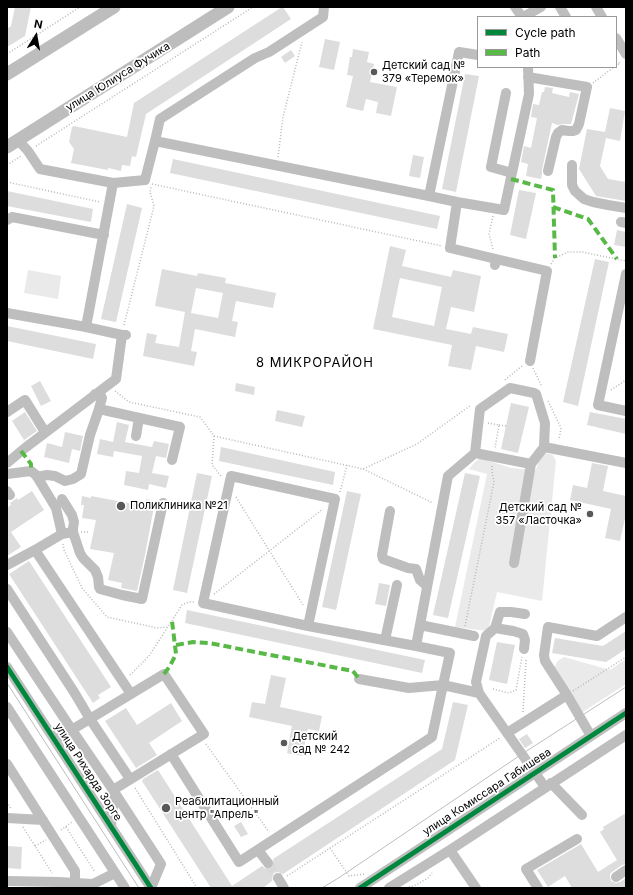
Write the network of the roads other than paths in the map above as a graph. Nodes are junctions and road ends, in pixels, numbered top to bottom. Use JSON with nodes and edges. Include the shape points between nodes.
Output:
{"nodes":[{"id":1,"x":114,"y":7,"type":"edge"},
{"id":2,"x":228,"y":7,"type":"edge"},
{"id":3,"x":324,"y":7,"type":"edge"},
{"id":4,"x":515,"y":7,"type":"edge"},
{"id":5,"x":541,"y":7,"type":"edge"},
{"id":6,"x":560,"y":7,"type":"edge"},
{"id":7,"x":596,"y":7,"type":"edge"},
{"id":8,"x":521,"y":16,"type":"edge"},
{"id":9,"x":524,"y":16,"type":"edge"},
{"id":10,"x":565,"y":16,"type":"edge"},
{"id":11,"x":601,"y":16,"type":"edge"},
{"id":12,"x":620,"y":40,"type":"edge"},
{"id":13,"x":626,"y":54,"type":"edge"},
{"id":14,"x":477,"y":55,"type":"edge"},
{"id":15,"x":528,"y":72,"type":"edge"},
{"id":16,"x":7,"y":74,"type":"edge"},
{"id":17,"x":506,"y":93,"type":"dead end"},
{"id":18,"x":18,"y":140,"type":"junction"},
{"id":19,"x":155,"y":141,"type":"junction"},
{"id":20,"x":7,"y":147,"type":"edge"},
{"id":21,"x":572,"y":165,"type":"dead end"},
{"id":22,"x":548,"y":171,"type":"dead end"},
{"id":23,"x":512,"y":173,"type":"junction"},
{"id":24,"x":114,"y":183,"type":"junction"},
{"id":25,"x":429,"y":196,"type":"junction"},
{"id":26,"x":457,"y":202,"type":"junction"},
{"id":27,"x":626,"y":208,"type":"edge"},
{"id":28,"x":7,"y":220,"type":"edge"},
{"id":29,"x":104,"y":234,"type":"junction"},
{"id":30,"x":626,"y":274,"type":"edge"},
{"id":31,"x":7,"y":313,"type":"edge"},
{"id":32,"x":86,"y":327,"type":"junction"},
{"id":33,"x":530,"y":360,"type":"road end"},
{"id":34,"x":96,"y":394,"type":"junction"},
{"id":35,"x":99,"y":410,"type":"junction"},
{"id":36,"x":626,"y":411,"type":"edge"},
{"id":37,"x":7,"y":412,"type":"edge"},
{"id":38,"x":139,"y":418,"type":"junction"},
{"id":39,"x":45,"y":432,"type":"junction"},
{"id":40,"x":136,"y":436,"type":"dead end"},
{"id":41,"x":544,"y":448,"type":"junction"},
{"id":42,"x":475,"y":453,"type":"junction"},
{"id":43,"x":172,"y":460,"type":"dead end"},
{"id":44,"x":7,"y":463,"type":"edge"},
{"id":45,"x":626,"y":463,"type":"edge"},
{"id":46,"x":531,"y":464,"type":"junction"},
{"id":47,"x":7,"y":474,"type":"edge"},
{"id":48,"x":37,"y":476,"type":"junction"},
{"id":49,"x":62,"y":499,"type":"dead end"},
{"id":50,"x":163,"y":503,"type":"dead end"},
{"id":51,"x":390,"y":511,"type":"dead end"},
{"id":52,"x":73,"y":532,"type":"junction"},
{"id":53,"x":62,"y":534,"type":"junction"},
{"id":54,"x":35,"y":550,"type":"junction"},
{"id":55,"x":514,"y":563,"type":"dead end"},
{"id":56,"x":7,"y":565,"type":"edge"},
{"id":57,"x":397,"y":585,"type":"dead end"},
{"id":58,"x":427,"y":586,"type":"junction"},
{"id":59,"x":7,"y":589,"type":"edge"},
{"id":60,"x":525,"y":614,"type":"dead end"},
{"id":61,"x":626,"y":617,"type":"edge"},
{"id":62,"x":309,"y":621,"type":"junction"},
{"id":63,"x":420,"y":625,"type":"junction"},
{"id":64,"x":495,"y":628,"type":"junction"},
{"id":65,"x":7,"y":632,"type":"edge"},
{"id":66,"x":474,"y":636,"type":"dead end"},
{"id":67,"x":385,"y":640,"type":"junction"},
{"id":68,"x":416,"y":646,"type":"junction"},
{"id":69,"x":524,"y":649,"type":"road end"},
{"id":70,"x":7,"y":667,"type":"edge"},
{"id":71,"x":359,"y":679,"type":"dead end"},
{"id":72,"x":443,"y":685,"type":"junction"},
{"id":73,"x":479,"y":693,"type":"junction"},
{"id":74,"x":131,"y":694,"type":"junction"},
{"id":75,"x":567,"y":695,"type":"junction"},
{"id":76,"x":7,"y":707,"type":"edge"},
{"id":77,"x":626,"y":713,"type":"edge"},
{"id":78,"x":90,"y":719,"type":"junction"},
{"id":79,"x":72,"y":730,"type":"junction"},
{"id":80,"x":507,"y":733,"type":"junction"},
{"id":81,"x":591,"y":736,"type":"junction"},
{"id":82,"x":625,"y":739,"type":"edge"},
{"id":83,"x":55,"y":740,"type":"junction"},
{"id":84,"x":170,"y":754,"type":"junction"},
{"id":85,"x":7,"y":764,"type":"edge"},
{"id":86,"x":535,"y":773,"type":"junction"},
{"id":87,"x":130,"y":779,"type":"junction"},
{"id":88,"x":548,"y":785,"type":"junction"},
{"id":89,"x":113,"y":790,"type":"junction"},
{"id":90,"x":582,"y":815,"type":"dead end"},
{"id":91,"x":12,"y":818,"type":"edge"},
{"id":92,"x":43,"y":820,"type":"junction"},
{"id":93,"x":111,"y":826,"type":"junction"},
{"id":94,"x":577,"y":839,"type":"dead end"},
{"id":95,"x":258,"y":850,"type":"junction"},
{"id":96,"x":450,"y":850,"type":"junction"},
{"id":97,"x":268,"y":863,"type":"tunnel mouth"},
{"id":98,"x":626,"y":870,"type":"edge"},
{"id":99,"x":115,"y":873,"type":"junction"},
{"id":100,"x":616,"y":877,"type":"dead end"},
{"id":101,"x":75,"y":883,"type":"junction"},
{"id":102,"x":14,"y":884,"type":"edge"},
{"id":103,"x":61,"y":885,"type":"edge"},
{"id":104,"x":125,"y":888,"type":"edge"},
{"id":105,"x":151,"y":888,"type":"edge"},
{"id":106,"x":360,"y":888,"type":"edge"},
{"id":107,"x":389,"y":888,"type":"edge"},
{"id":108,"x":476,"y":888,"type":"edge"},
{"id":109,"x":538,"y":888,"type":"edge"}],
"edges":[{"from":1,"to":16,"type":"main road"},
{"from":2,"to":18,"type":"main road","name":"улица Юлиуса Фучика"},
{"from":3,"to":19,"type":"street","via":[[323,16],[306,28],[160,119]]},
{"from":4,"to":8,"type":"street"},
{"from":5,"to":9,"type":"street"},
{"from":6,"to":10,"type":"street"},
{"from":7,"to":11,"type":"street"},
{"from":12,"to":13,"type":"street"},
{"from":14,"to":25,"type":"street","via":[[459,52]]},
{"from":15,"to":22,"type":"street","via":[[587,87],[578,128],[558,133]]},
{"from":15,"to":23,"type":"street","via":[[529,94]]},
{"from":17,"to":23,"type":"street","via":[[491,167]]},
{"from":18,"to":20,"type":"main road","name":"улица Юлиуса Фучика"},
{"from":18,"to":24,"type":"street","via":[[40,169]]},
{"from":19,"to":24,"type":"street","via":[[145,180]]},
{"from":19,"to":25,"type":"street"},
{"from":21,"to":27,"type":"street","via":[[572,185],[584,200]]},
{"from":23,"to":26,"type":"street","via":[[504,210]]},
{"from":24,"to":29,"type":"street"},
{"from":25,"to":26,"type":"street"},
{"from":26,"to":33,"type":"street","via":[[450,248],[496,262],[547,271]]},
{"from":28,"to":29,"type":"street","via":[[12,216]]},
{"from":29,"to":32,"type":"street"},
{"from":30,"to":36,"type":"street","via":[[598,405]]},
{"from":31,"to":32,"type":"street"},
{"from":32,"to":34,"type":"street","via":[[124,335],[116,379]]},
{"from":34,"to":35,"type":"street","via":[[102,398]]},
{"from":34,"to":39,"type":"street"},
{"from":35,"to":38,"type":"street"},
{"from":35,"to":48,"type":"street","via":[[81,474],[65,481],[55,476]]},
{"from":37,"to":39,"type":"street","via":[[24,400]]},
{"from":38,"to":40,"type":"street"},
{"from":38,"to":43,"type":"street","via":[[180,427]]},
{"from":39,"to":44,"type":"street"},
{"from":41,"to":42,"type":"street","via":[[545,423],[536,394],[510,388],[480,409]]},
{"from":41,"to":45,"type":"street"},
{"from":41,"to":46,"type":"street"},
{"from":42,"to":46,"type":"street"},
{"from":42,"to":58,"type":"street","via":[[448,476]]},
{"from":46,"to":55,"type":"street"},
{"from":47,"to":48,"type":"street","via":[[31,472]]},
{"from":48,"to":53,"type":"street","via":[[56,508]]},
{"from":49,"to":52,"type":"street","via":[[72,515]]},
{"from":50,"to":52,"type":"street","via":[[142,599],[100,589],[95,570],[80,553]]},
{"from":51,"to":58,"type":"street","via":[[383,559],[416,569],[420,580]]},
{"from":52,"to":53,"type":"street"},
{"from":53,"to":54,"type":"street"},
{"from":54,"to":56,"type":"street"},
{"from":54,"to":74,"type":"street"},
{"from":57,"to":67,"type":"street"},
{"from":58,"to":63,"type":"street"},
{"from":59,"to":78,"type":"street"},
{"from":60,"to":64,"type":"street","via":[[500,612]]},
{"from":61,"to":75,"type":"street","via":[[597,636],[548,627],[545,661]]},
{"from":62,"to":62,"type":"street","via":[[335,500],[231,476],[203,603]]},
{"from":62,"to":67,"type":"street"},
{"from":63,"to":66,"type":"street"},
{"from":63,"to":68,"type":"street"},
{"from":64,"to":69,"type":"street","via":[[523,634]]},
{"from":64,"to":73,"type":"street","via":[[485,639],[476,682]]},
{"from":65,"to":79,"type":"street"},
{"from":67,"to":68,"type":"street"},
{"from":68,"to":72,"type":"street","via":[[450,653]]},
{"from":70,"to":83,"type":"street","name":"улица Рихарда Зорге"},
{"from":71,"to":72,"type":"street","via":[[410,688]]},
{"from":72,"to":73,"type":"street"},
{"from":72,"to":95,"type":"street","via":[[432,737]]},
{"from":73,"to":80,"type":"street"},
{"from":74,"to":78,"type":"street"},
{"from":74,"to":84,"type":"street","via":[[164,674],[204,734]]},
{"from":75,"to":80,"type":"street"},
{"from":75,"to":81,"type":"street"},
{"from":76,"to":99,"type":"street"},
{"from":77,"to":81,"type":"street","name":"улица Комиссара Габишева"},
{"from":78,"to":79,"type":"street"},
{"from":78,"to":87,"type":"street"},
{"from":79,"to":83,"type":"street"},
{"from":79,"to":89,"type":"street"},
{"from":80,"to":86,"type":"street"},
{"from":81,"to":86,"type":"street","name":"улица Комиссара Габишева"},
{"from":82,"to":88,"type":"street"},
{"from":83,"to":93,"type":"street","name":"улица Рихарда Зорге"},
{"from":84,"to":87,"type":"street"},
{"from":84,"to":95,"type":"street","via":[[239,862]]},
{"from":85,"to":92,"type":"street"},
{"from":86,"to":88,"type":"street"},
{"from":86,"to":106,"type":"street","name":"улица Комиссара Габишева"},
{"from":87,"to":89,"type":"street"},
{"from":88,"to":90,"type":"street"},
{"from":88,"to":96,"type":"street"},
{"from":89,"to":93,"type":"street"},
{"from":89,"to":105,"type":"street","via":[[161,864]]},
{"from":91,"to":92,"type":"street"},
{"from":92,"to":101,"type":"street","via":[[75,871]]},
{"from":93,"to":105,"type":"street","name":"улица Рихарда Зорге"},
{"from":94,"to":109,"type":"street","via":[[526,869]]},
{"from":95,"to":97,"type":"street"},
{"from":96,"to":107,"type":"street"},
{"from":96,"to":108,"type":"street"},
{"from":98,"to":100,"type":"street"},
{"from":99,"to":101,"type":"street","via":[[93,884]]},
{"from":99,"to":104,"type":"street"},
{"from":101,"to":103,"type":"street"},
{"from":102,"to":103,"type":"street"}]}
